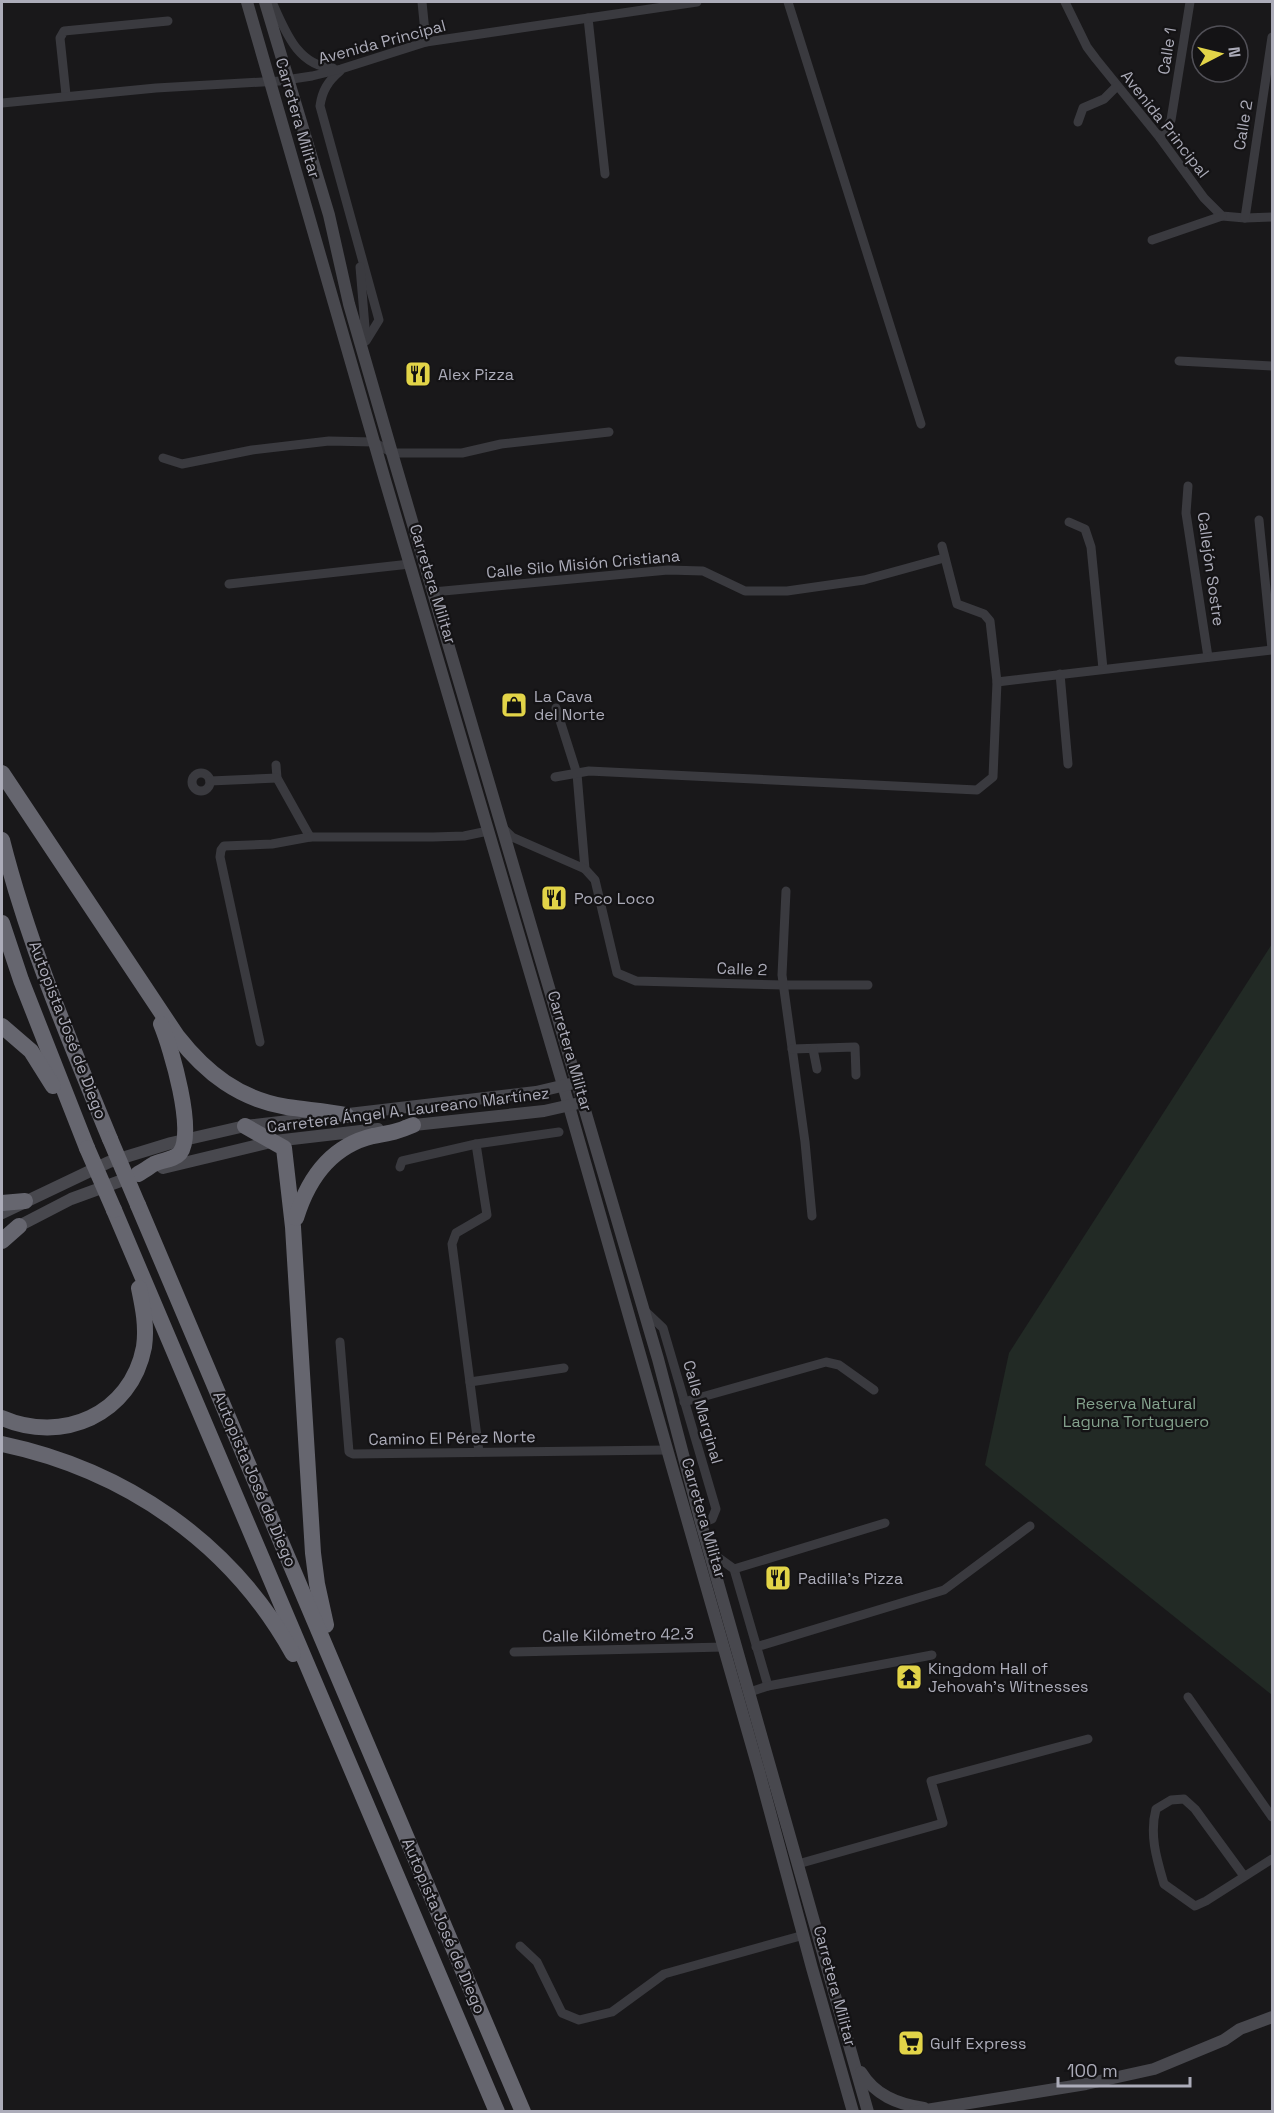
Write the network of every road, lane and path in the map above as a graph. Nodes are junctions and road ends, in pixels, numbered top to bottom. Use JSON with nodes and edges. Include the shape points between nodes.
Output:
{"nodes":[{"id":1,"x":247,"y":2,"type":"edge"},
{"id":2,"x":266,"y":2,"type":"edge"},
{"id":3,"x":272,"y":2,"type":"edge"},
{"id":4,"x":422,"y":2,"type":"edge"},
{"id":5,"x":697,"y":2,"type":"edge"},
{"id":6,"x":788,"y":2,"type":"edge"},
{"id":7,"x":1065,"y":2,"type":"edge"},
{"id":8,"x":1190,"y":2,"type":"edge"},
{"id":9,"x":588,"y":18,"type":"junction"},
{"id":10,"x":168,"y":21,"type":"dead end"},
{"id":11,"x":1272,"y":37,"type":"edge"},
{"id":12,"x":426,"y":42,"type":"junction"},
{"id":13,"x":341,"y":69,"type":"junction"},
{"id":14,"x":289,"y":80,"type":"junction"},
{"id":15,"x":271,"y":81,"type":"junction"},
{"id":16,"x":1117,"y":86,"type":"junction"},
{"id":17,"x":66,"y":95,"type":"junction"},
{"id":18,"x":2,"y":103,"type":"edge"},
{"id":19,"x":1078,"y":122,"type":"dead end"},
{"id":20,"x":1160,"y":138,"type":"junction"},
{"id":21,"x":606,"y":174,"type":"dead end"},
{"id":22,"x":1222,"y":216,"type":"junction"},
{"id":23,"x":1272,"y":217,"type":"edge"},
{"id":24,"x":1245,"y":218,"type":"junction"},
{"id":25,"x":357,"y":234,"type":"junction"},
{"id":26,"x":1152,"y":240,"type":"dead end"},
{"id":27,"x":366,"y":341,"type":"junction"},
{"id":28,"x":1179,"y":361,"type":"dead end"},
{"id":29,"x":366,"y":363,"type":"junction"},
{"id":30,"x":1272,"y":366,"type":"edge"},
{"id":31,"x":921,"y":424,"type":"dead end"},
{"id":32,"x":609,"y":432,"type":"dead end"},
{"id":33,"x":374,"y":442,"type":"junction"},
{"id":34,"x":392,"y":453,"type":"junction"},
{"id":35,"x":163,"y":458,"type":"dead end"},
{"id":36,"x":1188,"y":486,"type":"dead end"},
{"id":37,"x":1259,"y":520,"type":"dead end"},
{"id":38,"x":1069,"y":522,"type":"dead end"},
{"id":39,"x":942,"y":546,"type":"dead end"},
{"id":40,"x":944,"y":558,"type":"junction"},
{"id":41,"x":411,"y":564,"type":"junction"},
{"id":42,"x":229,"y":584,"type":"dead end"},
{"id":43,"x":433,"y":592,"type":"junction"},
{"id":44,"x":1272,"y":649,"type":"edge"},
{"id":45,"x":1208,"y":657,"type":"junction"},
{"id":46,"x":1103,"y":669,"type":"junction"},
{"id":47,"x":1060,"y":674,"type":"junction"},
{"id":48,"x":997,"y":682,"type":"junction"},
{"id":49,"x":556,"y":708,"type":"dead end"},
{"id":50,"x":1068,"y":764,"type":"dead end"},
{"id":51,"x":276,"y":765,"type":"dead end"},
{"id":52,"x":2,"y":773,"type":"edge"},
{"id":53,"x":577,"y":774,"type":"junction"},
{"id":54,"x":555,"y":777,"type":"dead end"},
{"id":55,"x":277,"y":778,"type":"junction"},
{"id":56,"x":210,"y":781,"type":"dead end"},
{"id":57,"x":494,"y":828,"type":"junction"},
{"id":58,"x":310,"y":837,"type":"junction"},
{"id":59,"x":2,"y":840,"type":"edge"},
{"id":60,"x":585,"y":869,"type":"junction"},
{"id":61,"x":786,"y":891,"type":"dead end"},
{"id":62,"x":2,"y":923,"type":"edge"},
{"id":63,"x":783,"y":985,"type":"junction"},
{"id":64,"x":868,"y":985,"type":"dead end"},
{"id":65,"x":155,"y":1004,"type":"junction"},
{"id":66,"x":2,"y":1026,"type":"edge"},
{"id":67,"x":260,"y":1042,"type":"dead end"},
{"id":68,"x":792,"y":1048,"type":"junction"},
{"id":69,"x":813,"y":1048,"type":"junction"},
{"id":70,"x":817,"y":1070,"type":"dead end"},
{"id":71,"x":856,"y":1075,"type":"dead end"},
{"id":72,"x":577,"y":1082,"type":"junction"},
{"id":73,"x":563,"y":1085,"type":"junction"},
{"id":74,"x":583,"y":1102,"type":"junction"},
{"id":75,"x":69,"y":1104,"type":"junction"},
{"id":76,"x":568,"y":1106,"type":"junction"},
{"id":77,"x":346,"y":1115,"type":"junction"},
{"id":78,"x":413,"y":1125,"type":"junction"},
{"id":79,"x":245,"y":1126,"type":"junction"},
{"id":80,"x":559,"y":1132,"type":"dead end"},
{"id":81,"x":184,"y":1140,"type":"junction"},
{"id":82,"x":275,"y":1141,"type":"junction"},
{"id":83,"x":476,"y":1144,"type":"junction"},
{"id":84,"x":400,"y":1167,"type":"dead end"},
{"id":85,"x":138,"y":1174,"type":"junction"},
{"id":86,"x":25,"y":1201,"type":"junction"},
{"id":87,"x":2,"y":1203,"type":"edge"},
{"id":88,"x":2,"y":1213,"type":"edge"},
{"id":89,"x":812,"y":1216,"type":"dead end"},
{"id":90,"x":19,"y":1226,"type":"junction"},
{"id":91,"x":293,"y":1227,"type":"junction"},
{"id":92,"x":2,"y":1235,"type":"edge"},
{"id":93,"x":2,"y":1241,"type":"edge"},
{"id":94,"x":130,"y":1249,"type":"junction"},
{"id":95,"x":643,"y":1309,"type":"junction"},
{"id":96,"x":340,"y":1342,"type":"dead end"},
{"id":97,"x":564,"y":1368,"type":"dead end"},
{"id":98,"x":470,"y":1382,"type":"junction"},
{"id":99,"x":874,"y":1390,"type":"dead end"},
{"id":100,"x":684,"y":1402,"type":"junction"},
{"id":101,"x":2,"y":1418,"type":"edge"},
{"id":102,"x":2,"y":1444,"type":"edge"},
{"id":103,"x":667,"y":1450,"type":"junction"},
{"id":104,"x":479,"y":1452,"type":"junction"},
{"id":105,"x":701,"y":1523,"type":"junction"},
{"id":106,"x":885,"y":1523,"type":"dead end"},
{"id":107,"x":1030,"y":1526,"type":"dead end"},
{"id":108,"x":709,"y":1551,"type":"junction"},
{"id":109,"x":734,"y":1569,"type":"junction"},
{"id":110,"x":724,"y":1647,"type":"junction"},
{"id":111,"x":756,"y":1647,"type":"junction"},
{"id":112,"x":514,"y":1652,"type":"dead end"},
{"id":113,"x":932,"y":1655,"type":"dead end"},
{"id":114,"x":337,"y":1672,"type":"junction"},
{"id":115,"x":768,"y":1686,"type":"junction"},
{"id":116,"x":318,"y":1692,"type":"junction"},
{"id":117,"x":750,"y":1692,"type":"junction"},
{"id":118,"x":1188,"y":1697,"type":"dead end"},
{"id":119,"x":1088,"y":1739,"type":"dead end"},
{"id":120,"x":1272,"y":1817,"type":"edge"},
{"id":121,"x":1272,"y":1859,"type":"edge"},
{"id":122,"x":798,"y":1864,"type":"junction"},
{"id":123,"x":1244,"y":1876,"type":"junction"},
{"id":124,"x":804,"y":1935,"type":"junction"},
{"id":125,"x":520,"y":1946,"type":"dead end"},
{"id":126,"x":1272,"y":2017,"type":"edge"},
{"id":127,"x":854,"y":2060,"type":"junction"},
{"id":128,"x":932,"y":2110,"type":"edge"},
{"id":129,"x":497,"y":2112,"type":"edge"},
{"id":130,"x":523,"y":2112,"type":"edge"},
{"id":131,"x":853,"y":2112,"type":"edge"},
{"id":132,"x":868,"y":2112,"type":"edge"},
{"id":133,"x":914,"y":2112,"type":"edge"}],
"edges":[{"from":1,"to":15,"type":"main road","name":"Carretera Militar"},
{"from":2,"to":14,"type":"main road","name":"Carretera Militar"},
{"from":3,"to":13,"type":"street","via":[[299,53],[321,68]]},
{"from":4,"to":12,"type":"street"},
{"from":5,"to":9,"type":"street","name":"Avenida Principal"},
{"from":6,"to":31,"type":"street"},
{"from":7,"to":16,"type":"street","name":"Avenida Principal","via":[[1087,46]]},
{"from":8,"to":20,"type":"street","name":"Calle 1","via":[[1171,120]]},
{"from":9,"to":12,"type":"street","name":"Avenida Principal"},
{"from":9,"to":21,"type":"street"},
{"from":10,"to":17,"type":"street","via":[[64,31],[60,38]]},
{"from":11,"to":24,"type":"street","name":"Calle 2"},
{"from":12,"to":13,"type":"street","name":"Avenida Principal"},
{"from":13,"to":14,"type":"street","name":"Avenida Principal"},
{"from":13,"to":25,"type":"street","via":[[321,95],[320,106]]},
{"from":14,"to":15,"type":"street","name":"Avenida Principal"},
{"from":14,"to":29,"type":"main road","name":"Carretera Militar"},
{"from":15,"to":17,"type":"street","name":"Avenida Principal"},
{"from":15,"to":33,"type":"main road","name":"Carretera Militar"},
{"from":16,"to":19,"type":"street","via":[[1104,99],[1083,108]]},
{"from":16,"to":20,"type":"street","name":"Avenida Principal"},
{"from":17,"to":18,"type":"street","name":"Avenida Principal"},
{"from":20,"to":22,"type":"street","name":"Avenida Principal"},
{"from":22,"to":24,"type":"street"},
{"from":22,"to":26,"type":"street"},
{"from":23,"to":24,"type":"street"},
{"from":25,"to":27,"type":"street"},
{"from":25,"to":27,"type":"street","via":[[379,320]]},
{"from":27,"to":29,"type":"street"},
{"from":28,"to":30,"type":"street"},
{"from":29,"to":34,"type":"main road","name":"Carretera Militar"},
{"from":32,"to":34,"type":"street","via":[[501,444],[462,453]]},
{"from":33,"to":34,"type":"street"},
{"from":33,"to":35,"type":"street","via":[[329,441],[252,450],[182,464]]},
{"from":33,"to":41,"type":"main road","name":"Carretera Militar"},
{"from":34,"to":43,"type":"main road","name":"Carretera Militar"},
{"from":36,"to":45,"type":"street","name":"Callejón Sostre","via":[[1186,513]]},
{"from":37,"to":44,"type":"street"},
{"from":38,"to":46,"type":"street","via":[[1085,529],[1091,547]]},
{"from":39,"to":40,"type":"street"},
{"from":40,"to":43,"type":"street","name":"Calle Silo Misión Cristiana","via":[[864,580],[787,591],[746,591],[703,571],[668,570]]},
{"from":40,"to":48,"type":"street","via":[[957,604],[984,614],[990,621]]},
{"from":41,"to":42,"type":"street"},
{"from":41,"to":57,"type":"main road","name":"Carretera Militar"},
{"from":43,"to":57,"type":"main road","name":"Carretera Militar"},
{"from":44,"to":45,"type":"street"},
{"from":45,"to":46,"type":"street"},
{"from":46,"to":47,"type":"street"},
{"from":47,"to":48,"type":"street"},
{"from":47,"to":50,"type":"street"},
{"from":48,"to":53,"type":"street","via":[[993,777],[977,790],[589,771]]},
{"from":49,"to":53,"type":"street"},
{"from":51,"to":55,"type":"street"},
{"from":52,"to":65,"type":"highway"},
{"from":53,"to":54,"type":"street"},
{"from":53,"to":60,"type":"street"},
{"from":55,"to":56,"type":"street"},
{"from":55,"to":58,"type":"street"},
{"from":57,"to":58,"type":"street","via":[[464,836]]},
{"from":57,"to":60,"type":"street"},
{"from":57,"to":72,"type":"main road","name":"Carretera Militar"},
{"from":57,"to":73,"type":"main road","name":"Carretera Militar"},
{"from":58,"to":67,"type":"street","via":[[272,844],[224,846],[221,850]]},
{"from":59,"to":114,"type":"highway","name":"Autopista José de Diego","bridge":true,"via":[[48,983],[110,1139]]},
{"from":60,"to":63,"type":"street","name":"Calle 2","via":[[595,880],[617,973],[636,981]]},
{"from":61,"to":63,"type":"street"},
{"from":62,"to":75,"type":"highway","name":"Autopista José de Diego"},
{"from":63,"to":64,"type":"street","name":"Calle 2"},
{"from":63,"to":68,"type":"street"},
{"from":65,"to":77,"type":"highway","via":[[191,1055],[225,1083],[277,1105]]},
{"from":65,"to":81,"type":"highway","via":[[179,1079]]},
{"from":66,"to":75,"type":"highway","via":[[31,1051]]},
{"from":68,"to":69,"type":"street"},
{"from":68,"to":89,"type":"street"},
{"from":69,"to":70,"type":"street"},
{"from":69,"to":71,"type":"street","via":[[855,1047]]},
{"from":72,"to":73,"type":"main road","name":"Carretera Ángel A. Laureano Martínez"},
{"from":72,"to":74,"type":"main road","name":"Carretera Militar"},
{"from":73,"to":76,"type":"main road","name":"Carretera Militar"},
{"from":73,"to":77,"type":"main road","name":"Carretera Ángel A. Laureano Martínez","via":[[536,1092]]},
{"from":74,"to":76,"type":"main road","name":"Carretera Ángel A. Laureano Martínez"},
{"from":74,"to":95,"type":"main road","name":"Carretera Militar"},
{"from":75,"to":94,"type":"highway","name":"Autopista José de Diego","bridge":true},
{"from":76,"to":78,"type":"main road","name":"Carretera Ángel A. Laureano Martínez"},
{"from":76,"to":103,"type":"main road","name":"Carretera Militar"},
{"from":77,"to":79,"type":"main road","name":"Carretera Ángel A. Laureano Martínez"},
{"from":78,"to":82,"type":"main road","name":"Carretera Ángel A. Laureano Martínez"},
{"from":78,"to":91,"type":"highway","via":[[394,1134],[362,1140],[334,1155],[307,1188]]},
{"from":79,"to":81,"type":"main road","name":"Carretera Ángel A. Laureano Martínez"},
{"from":79,"to":82,"type":"highway"},
{"from":80,"to":83,"type":"street"},
{"from":81,"to":85,"type":"highway","via":[[174,1157]]},
{"from":81,"to":86,"type":"main road","name":"Carretera Ángel A. Laureano Martínez","via":[[109,1162]]},
{"from":82,"to":85,"type":"main road","name":"Carretera Ángel A. Laureano Martínez"},
{"from":82,"to":91,"type":"highway","via":[[284,1148]]},
{"from":83,"to":84,"type":"street","via":[[402,1161]]},
{"from":83,"to":98,"type":"street","via":[[487,1215],[456,1233],[452,1244]]},
{"from":85,"to":90,"type":"main road","name":"Carretera Ángel A. Laureano Martínez","via":[[71,1199]]},
{"from":86,"to":87,"type":"highway"},
{"from":86,"to":88,"type":"main road","name":"Carretera Ángel A. Laureano Martínez"},
{"from":90,"to":92,"type":"main road","name":"Carretera Ángel A. Laureano Martínez"},
{"from":90,"to":93,"type":"highway"},
{"from":91,"to":114,"type":"highway","via":[[313,1553],[321,1608]]},
{"from":94,"to":101,"type":"highway","via":[[145,1329],[144,1347],[123,1392],[100,1412],[62,1427],[31,1427]]},
{"from":94,"to":116,"type":"highway","name":"Autopista José de Diego"},
{"from":95,"to":100,"type":"street","name":"Calle Marginal","via":[[663,1328]]},
{"from":95,"to":105,"type":"main road","name":"Carretera Militar"},
{"from":96,"to":104,"type":"street","name":"Camino El Pérez Norte","via":[[350,1452]]},
{"from":97,"to":98,"type":"street"},
{"from":98,"to":104,"type":"street"},
{"from":99,"to":100,"type":"street","via":[[839,1365],[826,1362]]},
{"from":100,"to":105,"type":"street","name":"Calle Marginal","via":[[716,1509],[712,1519]]},
{"from":102,"to":116,"type":"highway","via":[[56,1458],[111,1480],[184,1526],[218,1555],[255,1597]]},
{"from":103,"to":104,"type":"street","name":"Camino El Pérez Norte"},
{"from":103,"to":110,"type":"main road","name":"Carretera Militar"},
{"from":105,"to":108,"type":"main road","name":"Carretera Militar"},
{"from":106,"to":109,"type":"street"},
{"from":107,"to":111,"type":"street","via":[[944,1590]]},
{"from":108,"to":109,"type":"street"},
{"from":108,"to":117,"type":"main road","name":"Carretera Militar"},
{"from":109,"to":111,"type":"street"},
{"from":110,"to":112,"type":"street","name":"Calle Kilómetro 42.3"},
{"from":110,"to":124,"type":"main road","name":"Carretera Militar"},
{"from":111,"to":115,"type":"street"},
{"from":113,"to":115,"type":"street"},
{"from":114,"to":130,"type":"highway","name":"Autopista José de Diego"},
{"from":115,"to":117,"type":"street"},
{"from":116,"to":129,"type":"highway","name":"Autopista José de Diego"},
{"from":117,"to":122,"type":"main road","name":"Carretera Militar"},
{"from":118,"to":120,"type":"street"},
{"from":119,"to":122,"type":"street","via":[[931,1781],[943,1823]]},
{"from":121,"to":123,"type":"street"},
{"from":122,"to":127,"type":"main road","name":"Carretera Militar"},
{"from":123,"to":123,"type":"street","via":[[1196,1906],[1177,1895],[1164,1884],[1155,1850],[1156,1809],[1171,1800],[1184,1799]]},
{"from":124,"to":125,"type":"street","via":[[664,1974],[612,2012],[579,2020],[562,2013],[537,1962]]},
{"from":124,"to":131,"type":"main road","name":"Carretera Militar"},
{"from":126,"to":128,"type":"main road","via":[[1154,2069]]},
{"from":127,"to":128,"type":"main road","via":[[867,2082],[885,2097]]},
{"from":127,"to":132,"type":"main road","name":"Carretera Militar"},
{"from":128,"to":133,"type":"main road"}]}
